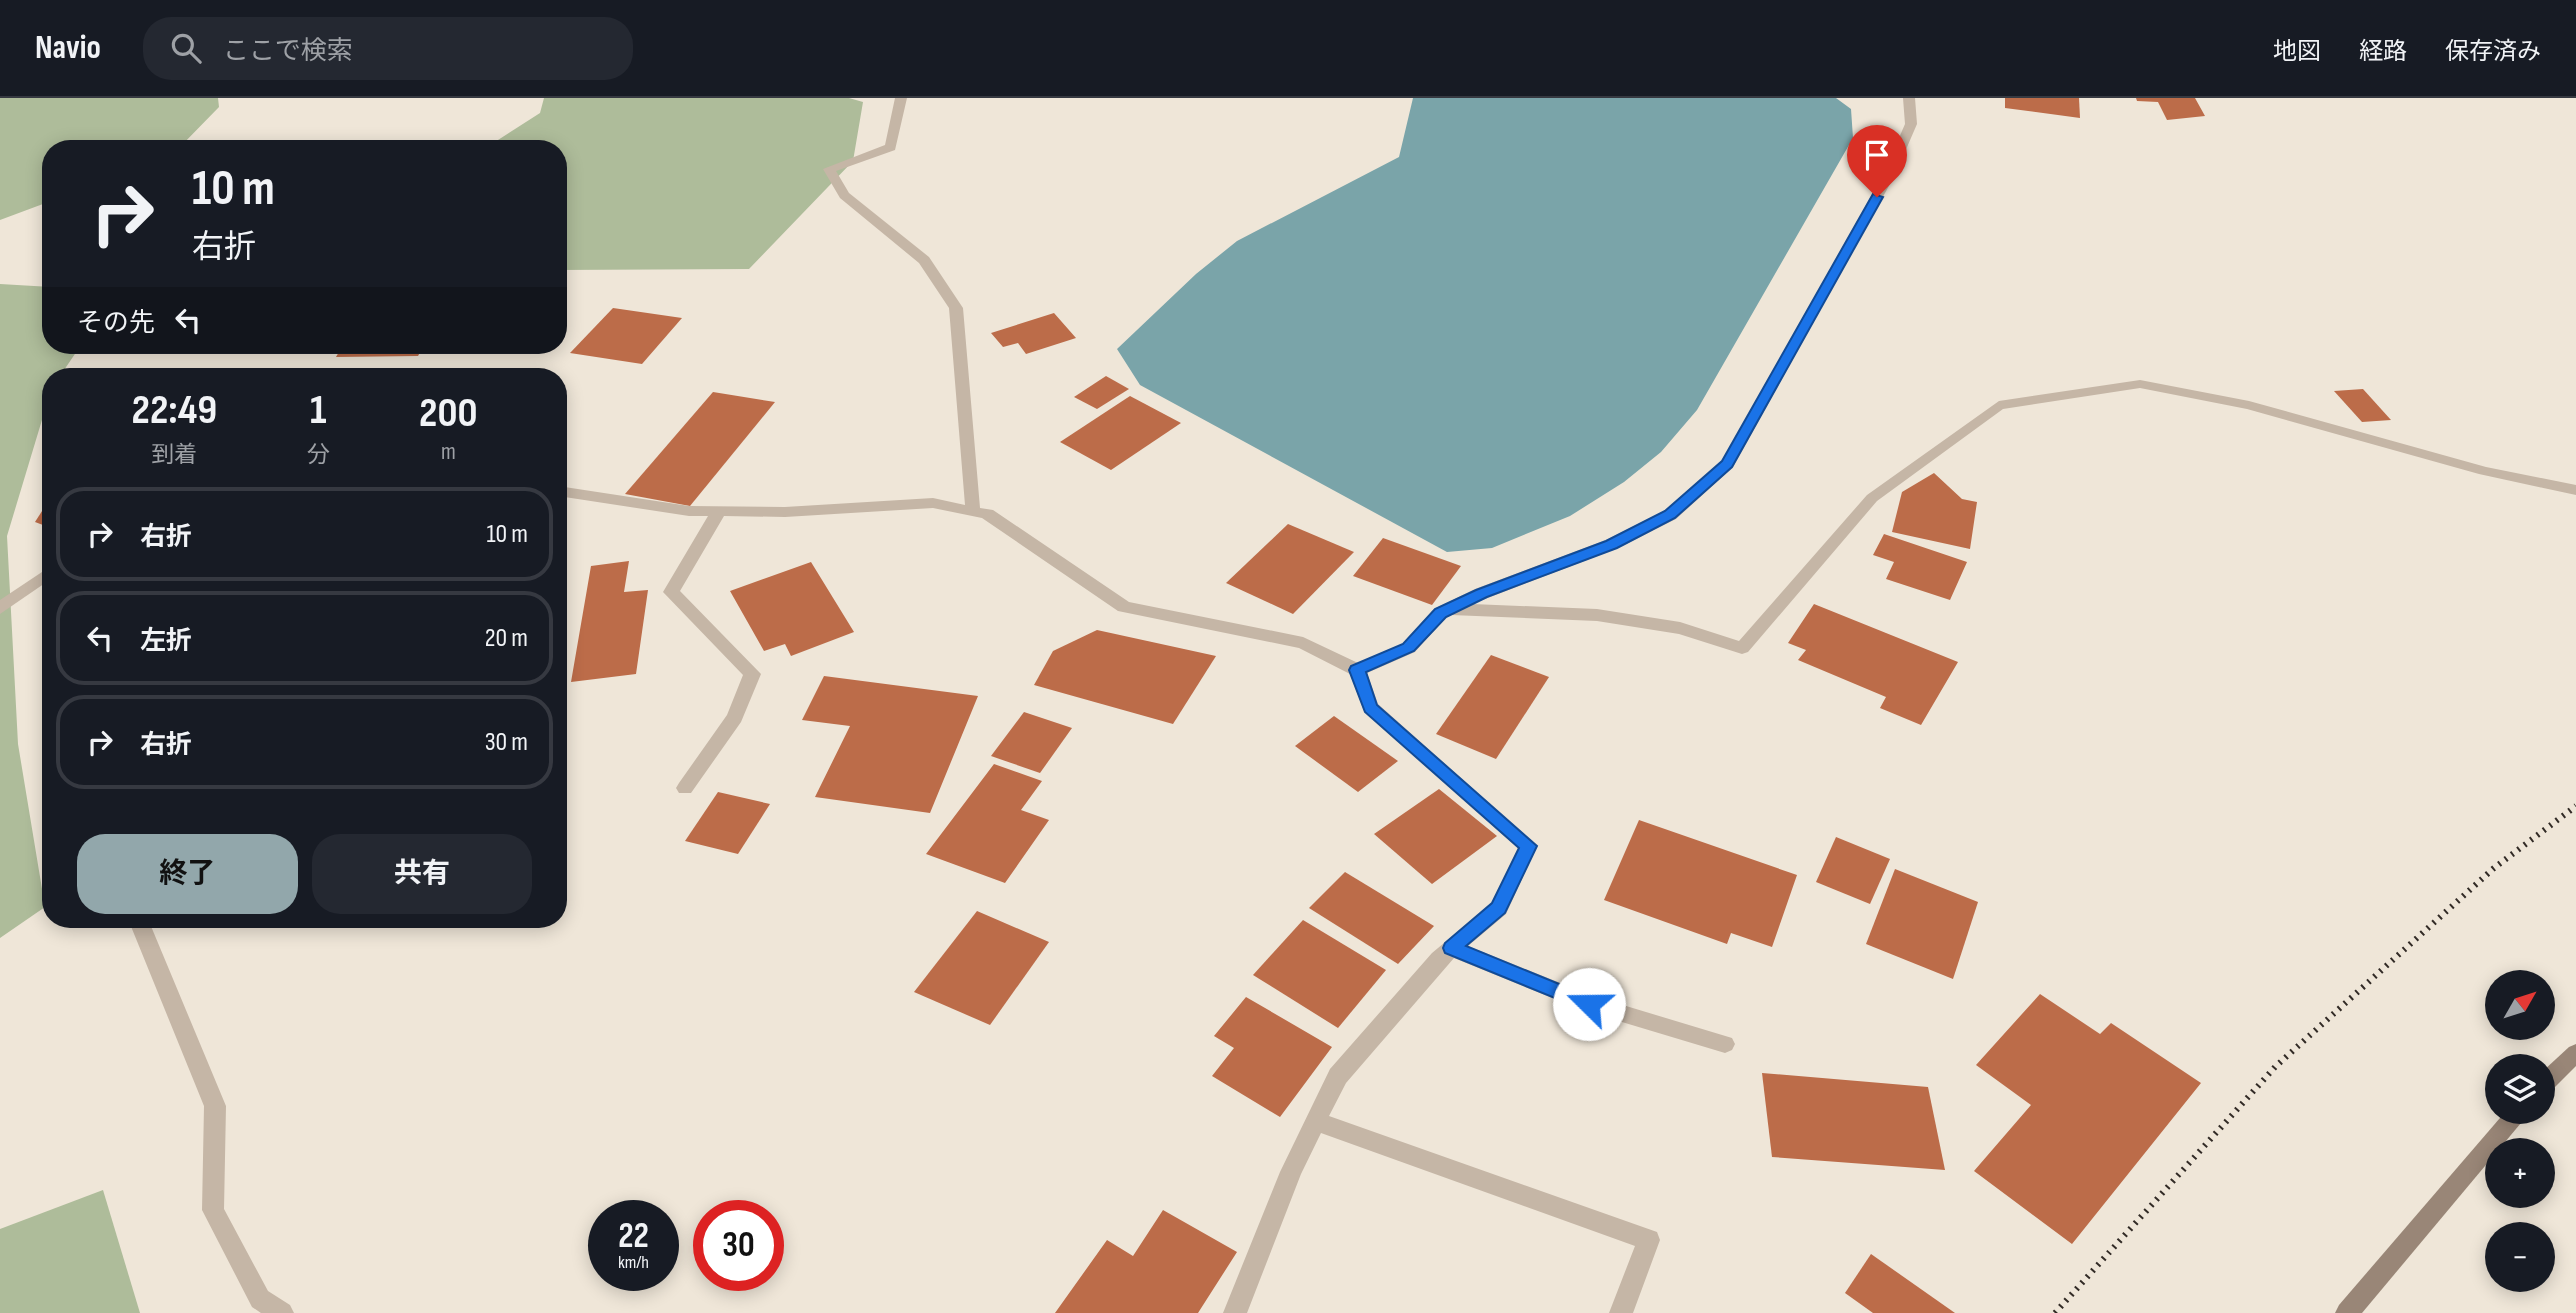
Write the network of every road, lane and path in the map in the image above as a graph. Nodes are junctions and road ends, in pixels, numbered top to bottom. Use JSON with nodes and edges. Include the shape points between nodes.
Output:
{"nodes":[{"id":1,"x":901,"y":98,"type":"edge"},
{"id":2,"x":1909,"y":98,"type":"edge"},
{"id":3,"x":2576,"y":490,"type":"edge"},
{"id":4,"x":567,"y":492,"type":"edge"},
{"id":5,"x":719,"y":511,"type":"junction"},
{"id":6,"x":973,"y":511,"type":"junction"},
{"id":7,"x":42,"y":578,"type":"edge"},
{"id":8,"x":0,"y":608,"type":"edge"},
{"id":9,"x":1450,"y":609,"type":"junction"},
{"id":10,"x":1357,"y":670,"type":"junction"},
{"id":11,"x":685,"y":788,"type":"dead end"},
{"id":12,"x":142,"y":928,"type":"edge"},
{"id":13,"x":1452,"y":948,"type":"junction"},
{"id":14,"x":1725,"y":1044,"type":"dead end"},
{"id":15,"x":2576,"y":1053,"type":"edge"},
{"id":16,"x":2555,"y":1073,"type":"edge"},
{"id":17,"x":1316,"y":1121,"type":"junction"},
{"id":18,"x":2509,"y":1124,"type":"edge"},
{"id":19,"x":282,"y":1313,"type":"edge"},
{"id":20,"x":1235,"y":1313,"type":"edge"},
{"id":21,"x":1621,"y":1313,"type":"edge"},
{"id":22,"x":2347,"y":1313,"type":"edge"}],
"edges":[{"from":1,"to":6,"type":"street","via":[[891,147],[829,169],[844,195],[924,260],[956,308]]},
{"from":2,"to":9,"type":"street","via":[[1911,124],[1889,175],[1728,464],[1670,515],[1612,544]]},
{"from":3,"to":9,"type":"street","via":[[2484,471],[2249,405],[2140,384],[2000,405],[1872,498],[1742,649],[1680,628],[1597,615]]},
{"from":4,"to":5,"type":"street","via":[[689,511]]},
{"from":5,"to":6,"type":"street","via":[[785,513],[933,503]]},
{"from":5,"to":11,"type":"street","via":[[671,592],[752,674],[735,717]]},
{"from":6,"to":10,"type":"street","via":[[987,514],[1124,607],[1303,643]]},
{"from":7,"to":8,"type":"street"},
{"from":9,"to":10,"type":"street","via":[[1440,613],[1409,648]]},
{"from":10,"to":13,"type":"street","via":[[1370,708],[1528,846],[1499,908]]},
{"from":12,"to":19,"type":"street","via":[[215,1106],[213,1210],[260,1299]]},
{"from":13,"to":14,"type":"street","via":[[1589,1004]]},
{"from":13,"to":17,"type":"street","via":[[1338,1076]]},
{"from":15,"to":16,"type":"street"},
{"from":17,"to":20,"type":"street"},
{"from":17,"to":21,"type":"street","via":[[1649,1240]]},
{"from":18,"to":22,"type":"street"}]}
